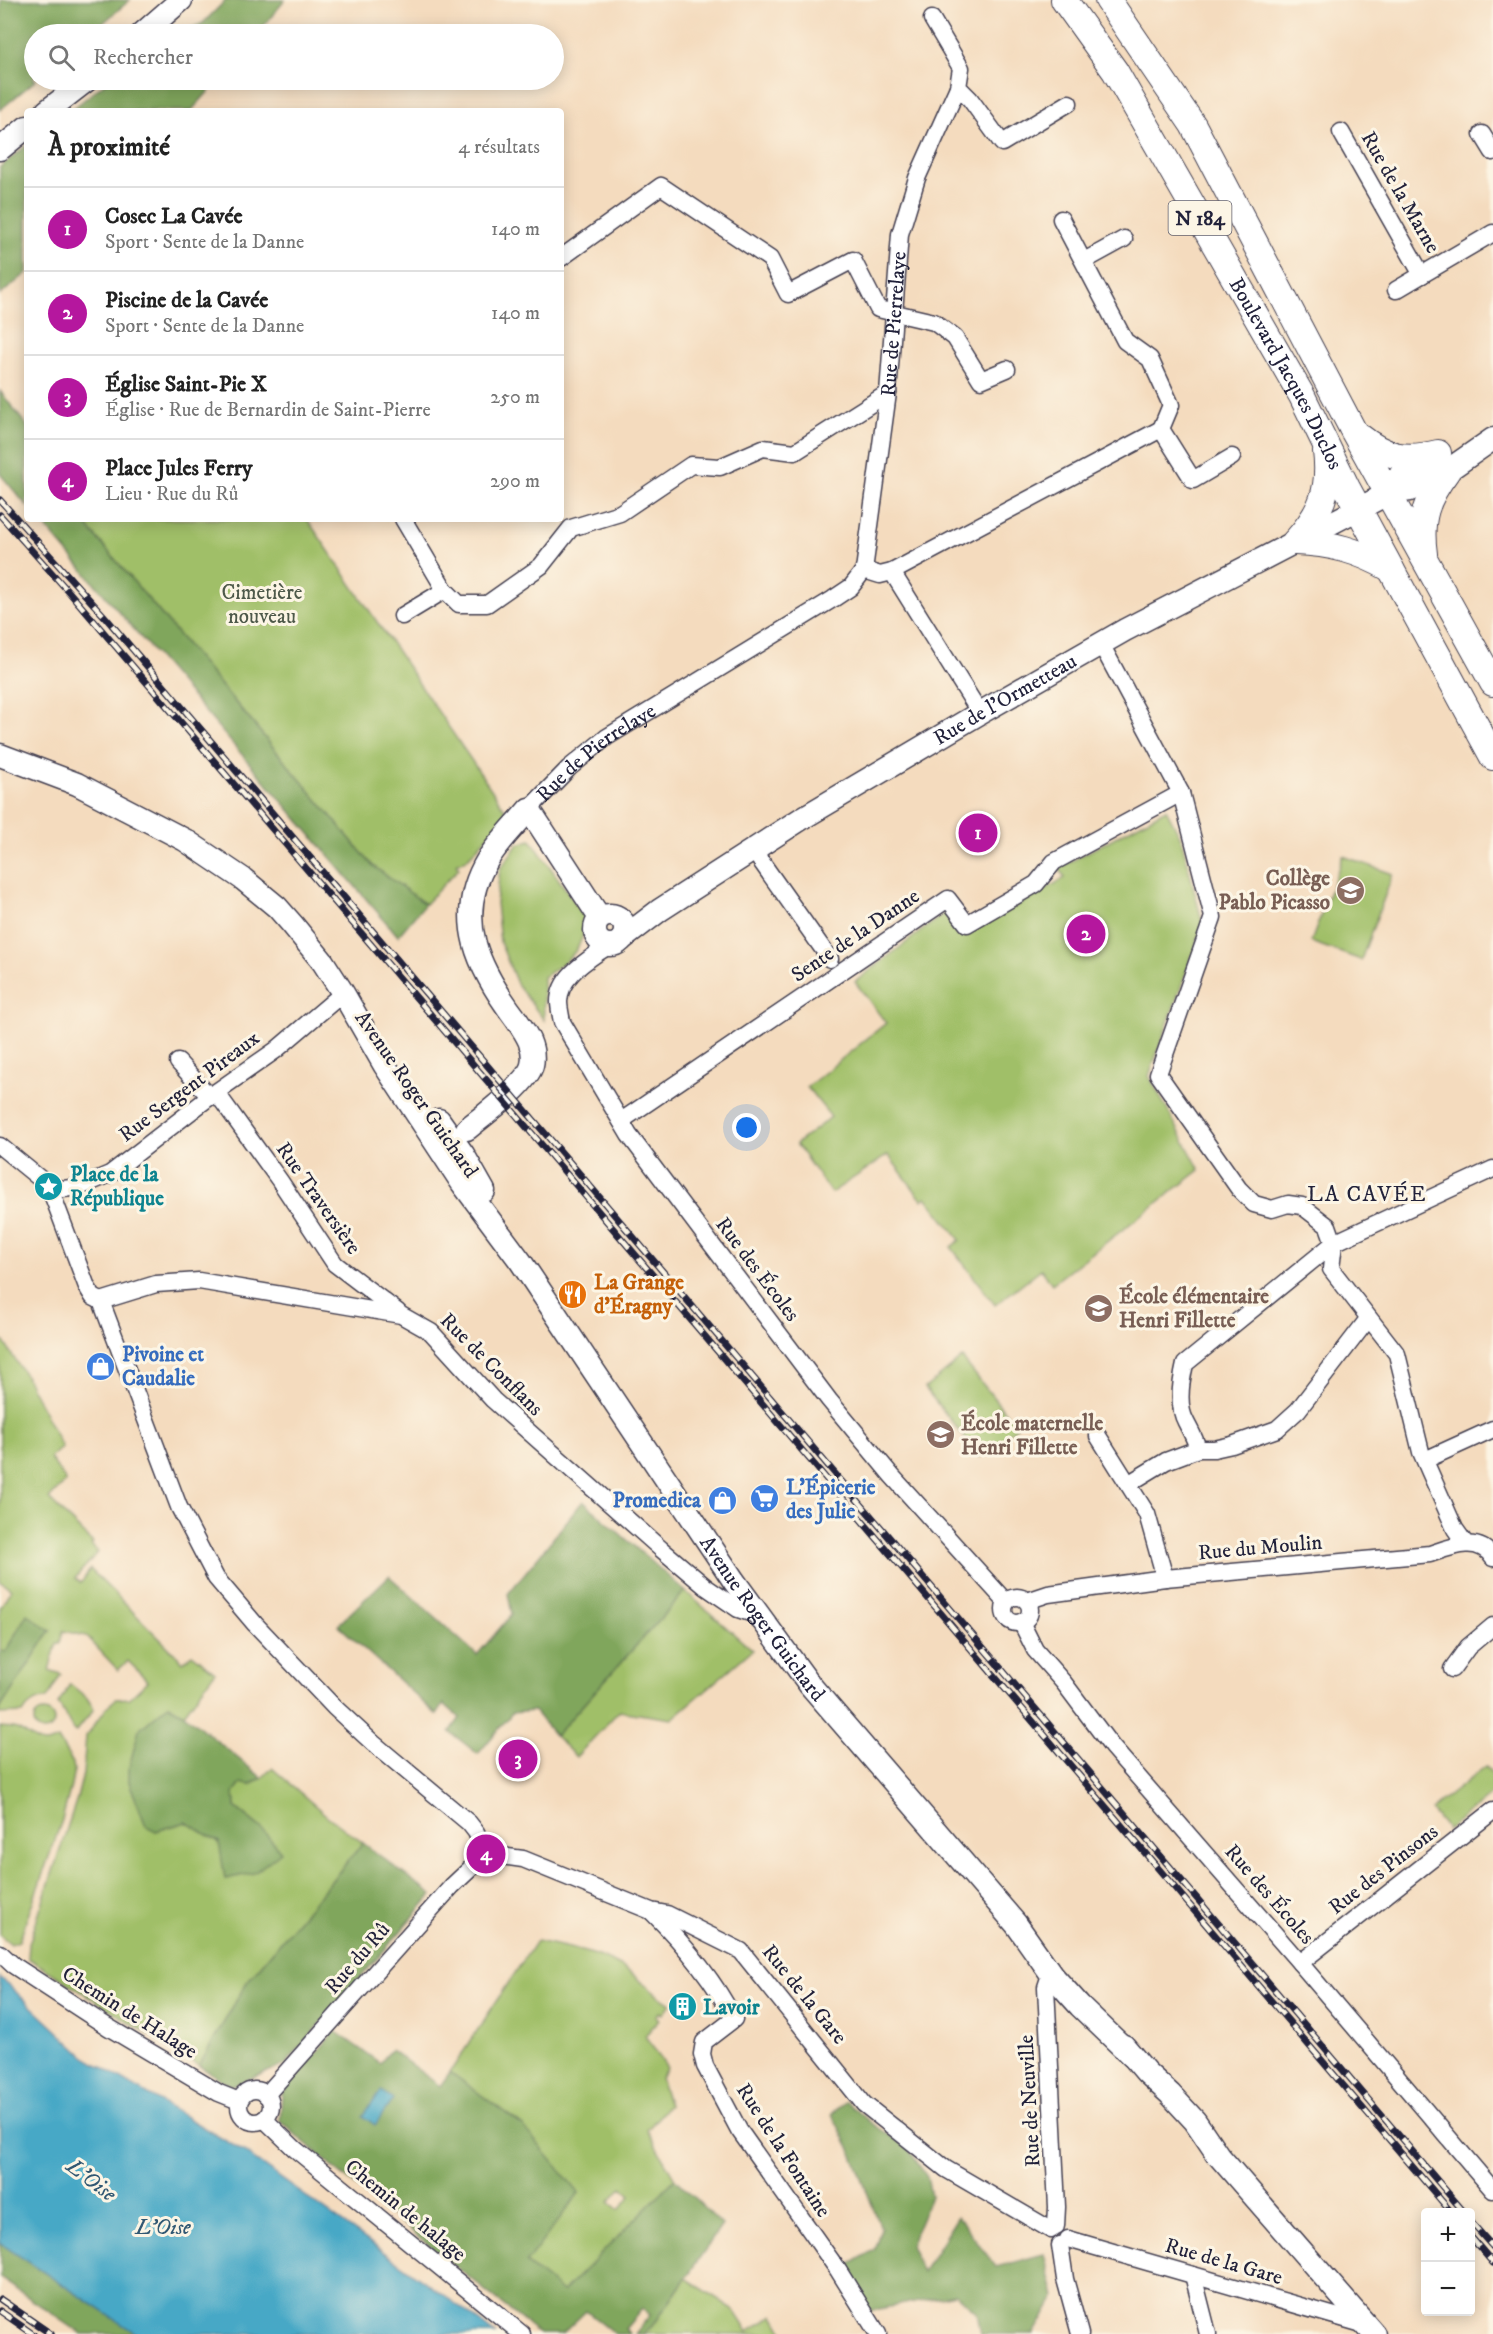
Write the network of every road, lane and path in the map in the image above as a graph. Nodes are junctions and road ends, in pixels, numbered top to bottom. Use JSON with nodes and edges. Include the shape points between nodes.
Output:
{"nodes":[{"id":1,"x":181,"y":0,"type":"edge"},
{"id":2,"x":1064,"y":0,"type":"edge"},
{"id":3,"x":1108,"y":0,"type":"edge"},
{"id":4,"x":932,"y":20,"type":"dead end"},
{"id":5,"x":153,"y":24,"type":"edge"},
{"id":6,"x":958,"y":87,"type":"junction"},
{"id":7,"x":74,"y":90,"type":"edge"},
{"id":8,"x":1069,"y":103,"type":"dead end"},
{"id":9,"x":51,"y":108,"type":"edge"},
{"id":10,"x":24,"y":129,"type":"edge"},
{"id":11,"x":1341,"y":132,"type":"dead end"},
{"id":12,"x":1482,"y":134,"type":"dead end"},
{"id":13,"x":0,"y":149,"type":"edge"},
{"id":14,"x":1493,"y":152,"type":"edge"},
{"id":15,"x":1061,"y":219,"type":"dead end"},
{"id":16,"x":1493,"y":233,"type":"edge"},
{"id":17,"x":1124,"y":239,"type":"dead end"},
{"id":18,"x":564,"y":256,"type":"edge"},
{"id":19,"x":1084,"y":261,"type":"junction"},
{"id":20,"x":1422,"y":274,"type":"junction"},
{"id":21,"x":1396,"y":290,"type":"dead end"},
{"id":22,"x":894,"y":312,"type":"junction"},
{"id":23,"x":1007,"y":369,"type":"dead end"},
{"id":24,"x":888,"y":393,"type":"junction"},
{"id":25,"x":1161,"y":429,"type":"junction"},
{"id":26,"x":1354,"y":432,"type":"junction"},
{"id":27,"x":1493,"y":439,"type":"edge"},
{"id":28,"x":1324,"y":442,"type":"junction"},
{"id":29,"x":1232,"y":457,"type":"dead end"},
{"id":30,"x":1442,"y":462,"type":"junction"},
{"id":31,"x":1389,"y":493,"type":"junction"},
{"id":32,"x":1359,"y":510,"type":"junction"},
{"id":33,"x":405,"y":522,"type":"edge"},
{"id":34,"x":1295,"y":542,"type":"junction"},
{"id":35,"x":1425,"y":558,"type":"junction"},
{"id":36,"x":1391,"y":568,"type":"junction"},
{"id":37,"x":864,"y":570,"type":"junction"},
{"id":38,"x":892,"y":572,"type":"junction"},
{"id":39,"x":445,"y":590,"type":"junction"},
{"id":40,"x":402,"y":616,"type":"dead end"},
{"id":41,"x":1101,"y":644,"type":"junction"},
{"id":42,"x":1493,"y":683,"type":"edge"},
{"id":43,"x":980,"y":713,"type":"junction"},
{"id":44,"x":1493,"y":757,"type":"edge"},
{"id":45,"x":0,"y":758,"type":"edge"},
{"id":46,"x":1181,"y":792,"type":"junction"},
{"id":47,"x":529,"y":809,"type":"junction"},
{"id":48,"x":753,"y":850,"type":"junction"},
{"id":49,"x":660,"y":910,"type":"junction"},
{"id":50,"x":609,"y":918,"type":"junction"},
{"id":51,"x":616,"y":942,"type":"junction"},
{"id":52,"x":830,"y":959,"type":"dead end"},
{"id":53,"x":343,"y":993,"type":"junction"},
{"id":54,"x":178,"y":1062,"type":"dead end"},
{"id":55,"x":213,"y":1095,"type":"junction"},
{"id":56,"x":621,"y":1121,"type":"junction"},
{"id":57,"x":451,"y":1140,"type":"junction"},
{"id":58,"x":0,"y":1146,"type":"edge"},
{"id":59,"x":1493,"y":1168,"type":"edge"},
{"id":60,"x":49,"y":1186,"type":"junction"},
{"id":61,"x":1334,"y":1243,"type":"junction"},
{"id":62,"x":101,"y":1301,"type":"junction"},
{"id":63,"x":401,"y":1314,"type":"junction"},
{"id":64,"x":1368,"y":1319,"type":"junction"},
{"id":65,"x":1493,"y":1429,"type":"edge"},
{"id":66,"x":1098,"y":1436,"type":"dead end"},
{"id":67,"x":1198,"y":1449,"type":"junction"},
{"id":68,"x":1425,"y":1460,"type":"junction"},
{"id":69,"x":1128,"y":1484,"type":"junction"},
{"id":70,"x":1465,"y":1543,"type":"junction"},
{"id":71,"x":1493,"y":1558,"type":"edge"},
{"id":72,"x":1165,"y":1578,"type":"junction"},
{"id":73,"x":1027,"y":1601,"type":"junction"},
{"id":74,"x":1006,"y":1602,"type":"junction"},
{"id":75,"x":759,"y":1616,"type":"junction"},
{"id":76,"x":1021,"y":1622,"type":"junction"},
{"id":77,"x":1493,"y":1626,"type":"edge"},
{"id":78,"x":1452,"y":1669,"type":"dead end"},
{"id":79,"x":1493,"y":1811,"type":"edge"},
{"id":80,"x":486,"y":1854,"type":"junction"},
{"id":81,"x":651,"y":1911,"type":"junction"},
{"id":82,"x":1016,"y":1924,"type":"junction"},
{"id":83,"x":0,"y":1953,"type":"edge"},
{"id":84,"x":1300,"y":1963,"type":"junction"},
{"id":85,"x":1053,"y":1976,"type":"junction"},
{"id":86,"x":1085,"y":1996,"type":"junction"},
{"id":87,"x":1139,"y":2064,"type":"junction"},
{"id":88,"x":267,"y":2095,"type":"junction"},
{"id":89,"x":239,"y":2102,"type":"junction"},
{"id":90,"x":264,"y":2119,"type":"junction"},
{"id":91,"x":1493,"y":2190,"type":"edge"},
{"id":92,"x":1059,"y":2235,"type":"junction"},
{"id":93,"x":1193,"y":2275,"type":"junction"},
{"id":94,"x":1374,"y":2331,"type":"edge"},
{"id":95,"x":522,"y":2334,"type":"edge"},
{"id":96,"x":878,"y":2334,"type":"edge"},
{"id":97,"x":1080,"y":2334,"type":"edge"},
{"id":98,"x":1208,"y":2334,"type":"edge"}],
"edges":[{"from":1,"to":5,"type":"main road"},
{"from":2,"to":28,"type":"main road","name":"Boulevard Jacques Duclos","number":"N 184","via":[[1115,71],[1302,396]]},
{"from":3,"to":26,"type":"main road","name":"Boulevard Jacques Duclos","number":"N 184","via":[[1193,125]]},
{"from":4,"to":6,"type":"street","name":"Rue de Pierrelaye","via":[[961,68]]},
{"from":6,"to":8,"type":"street","via":[[1002,143]]},
{"from":6,"to":22,"type":"street","name":"Rue de Pierrelaye","via":[[917,178],[900,234]]},
{"from":7,"to":9,"type":"main road"},
{"from":10,"to":13,"type":"main road"},
{"from":11,"to":20,"type":"street","name":"Rue de la Marne"},
{"from":12,"to":14,"type":"street"},
{"from":15,"to":19,"type":"street"},
{"from":16,"to":20,"type":"street","name":"Rue de la Marne"},
{"from":17,"to":19,"type":"street"},
{"from":18,"to":22,"type":"street","via":[[661,186],[770,259],[788,294],[853,260],[878,309]]},
{"from":19,"to":25,"type":"street","via":[[1125,340],[1150,359],[1171,405]]},
{"from":20,"to":21,"type":"street","name":"Rue de la Marne"},
{"from":22,"to":23,"type":"street","via":[[934,322],[955,338],[981,380]]},
{"from":22,"to":24,"type":"street","name":"Rue de Pierrelaye"},
{"from":24,"to":37,"type":"street","name":"Rue de Pierrelaye"},
{"from":24,"to":39,"type":"street","via":[[795,452],[763,448],[720,467],[691,465],[620,513],[571,528],[541,566],[487,604],[459,604]]},
{"from":25,"to":29,"type":"street","via":[[1193,480]]},
{"from":25,"to":38,"type":"street"},
{"from":26,"to":30,"type":"main road","via":[[1372,447],[1393,456]]},
{"from":26,"to":31,"type":"main road","name":"Boulevard Jacques Duclos","number":"N 184"},
{"from":27,"to":30,"type":"main road","name":"Rue de l'Ormetteau"},
{"from":28,"to":31,"type":"main road","number":"N 184","via":[[1370,482]]},
{"from":28,"to":32,"type":"main road","name":"Boulevard Jacques Duclos","number":"N 184"},
{"from":28,"to":34,"type":"main road","via":[[1328,469],[1325,496],[1313,521]]},
{"from":30,"to":31,"type":"main road","name":"Rue de l'Ormetteau","via":[[1410,490]]},
{"from":30,"to":35,"type":"main road","via":[[1424,511]]},
{"from":31,"to":32,"type":"main road","name":"Rue de l'Ormetteau"},
{"from":31,"to":35,"type":"main road","name":"Boulevard Jacques Duclos","number":"N 184"},
{"from":32,"to":34,"type":"main road","name":"Rue de l'Ormetteau"},
{"from":32,"to":35,"type":"main road","number":"N 184","via":[[1380,520],[1408,549]]},
{"from":32,"to":36,"type":"main road","name":"Boulevard Jacques Duclos","number":"N 184"},
{"from":33,"to":39,"type":"street"},
{"from":34,"to":36,"type":"main road","via":[[1345,548]]},
{"from":34,"to":41,"type":"main road","name":"Rue de l'Ormetteau"},
{"from":35,"to":42,"type":"main road","name":"Boulevard Jacques Duclos","number":"N 184"},
{"from":36,"to":44,"type":"main road","name":"Boulevard Jacques Duclos","number":"N 184"},
{"from":37,"to":38,"type":"street","via":[[880,575]]},
{"from":37,"to":47,"type":"street","name":"Rue de Pierrelaye","via":[[851,587],[833,599],[608,738],[568,768]]},
{"from":38,"to":43,"type":"street"},
{"from":39,"to":40,"type":"street"},
{"from":41,"to":43,"type":"main road","name":"Rue de l'Ormetteau"},
{"from":41,"to":46,"type":"street"},
{"from":43,"to":48,"type":"main road","name":"Rue de l'Ormetteau"},
{"from":45,"to":53,"type":"main road","name":"Avenue Roger Guichard","via":[[77,784],[215,859],[277,907]]},
{"from":46,"to":56,"type":"street","name":"Sente de la Danne","via":[[1054,862],[1036,884],[967,924],[948,898]]},
{"from":46,"to":61,"type":"street","via":[[1213,917],[1158,1074],[1239,1190],[1254,1204],[1272,1209],[1288,1204],[1302,1206],[1328,1226]]},
{"from":47,"to":50,"type":"main road"},
{"from":47,"to":57,"type":"main road","name":"Rue de Pierrelaye","via":[[489,857],[478,877],[472,908],[473,933],[483,970],[530,1038],[533,1064],[503,1101]]},
{"from":48,"to":49,"type":"main road","name":"Rue de l'Ormetteau"},
{"from":48,"to":52,"type":"street","name":"Sente de la Danne"},
{"from":49,"to":50,"type":"main road","name":"Rue de l'Ormetteau"},
{"from":49,"to":51,"type":"main road","name":"Rue de l'Ormetteau"},
{"from":50,"to":51,"type":"main road","via":[[624,925],[625,930]]},
{"from":51,"to":56,"type":"street","name":"Rue des Écoles","via":[[578,969],[564,984],[559,1001],[562,1022]]},
{"from":53,"to":55,"type":"street","name":"Rue Sergent Pireaux","via":[[276,1050]]},
{"from":53,"to":57,"type":"main road","name":"Avenue Roger Guichard","via":[[388,1049]]},
{"from":53,"to":57,"type":"main road","name":"Avenue Roger Guichard","via":[[389,1072]]},
{"from":54,"to":55,"type":"street","name":"Rue Traversière"},
{"from":55,"to":60,"type":"street","name":"Rue Sergent Pireaux","via":[[110,1174],[79,1187]]},
{"from":55,"to":63,"type":"street","name":"Rue Traversière","via":[[280,1180],[335,1264]]},
{"from":56,"to":74,"type":"street","name":"Rue des Écoles","via":[[829,1400]]},
{"from":57,"to":75,"type":"main road","name":"Avenue Roger Guichard","via":[[479,1182],[521,1262]]},
{"from":58,"to":60,"type":"street"},
{"from":59,"to":61,"type":"street"},
{"from":60,"to":62,"type":"street","via":[[87,1287]]},
{"from":61,"to":64,"type":"street","via":[[1331,1269]]},
{"from":61,"to":67,"type":"street","via":[[1185,1364],[1181,1382],[1184,1420]]},
{"from":62,"to":63,"type":"street","name":"Rue de Conflans","via":[[156,1284],[199,1281]]},
{"from":62,"to":80,"type":"street","via":[[178,1507],[216,1578],[334,1707],[469,1823]]},
{"from":63,"to":75,"type":"street","name":"Rue de Conflans","via":[[430,1332],[493,1400],[605,1502],[688,1572],[738,1609]]},
{"from":64,"to":67,"type":"street","via":[[1298,1410],[1277,1429],[1223,1447]]},
{"from":64,"to":68,"type":"street","via":[[1397,1354]]},
{"from":65,"to":68,"type":"street"},
{"from":66,"to":69,"type":"street"},
{"from":67,"to":69,"type":"street","via":[[1166,1461]]},
{"from":68,"to":70,"type":"street"},
{"from":69,"to":72,"type":"street","via":[[1147,1514]]},
{"from":70,"to":71,"type":"street","via":[[1489,1551]]},
{"from":70,"to":72,"type":"street","name":"Rue du Moulin","via":[[1431,1554]]},
{"from":72,"to":73,"type":"street","name":"Rue du Moulin","via":[[1048,1594]]},
{"from":73,"to":74,"type":"street","via":[[1017,1596]]},
{"from":73,"to":76,"type":"street","via":[[1029,1614]]},
{"from":74,"to":76,"type":"street","via":[[1007,1618]]},
{"from":75,"to":82,"type":"main road","name":"Avenue Roger Guichard","via":[[810,1685]]},
{"from":76,"to":84,"type":"street","name":"Rue des Écoles","via":[[1035,1650],[1112,1747]]},
{"from":77,"to":78,"type":"street","via":[[1468,1647]]},
{"from":79,"to":84,"type":"street","name":"Rue des Pinsons"},
{"from":80,"to":81,"type":"street","name":"Rue de la Gare","via":[[523,1859]]},
{"from":80,"to":88,"type":"street","name":"Rue du Rû","via":[[452,1886]]},
{"from":81,"to":92,"type":"street","name":"Rue de la Gare","via":[[667,1914],[741,1951],[864,2104],[946,2169]]},
{"from":81,"to":96,"type":"street","name":"Rue de la Fontaine","via":[[687,1947],[734,2019],[704,2042],[702,2054],[734,2121]]},
{"from":82,"to":85,"type":"main road","name":"Avenue Roger Guichard"},
{"from":82,"to":86,"type":"main road","name":"Avenue Roger Guichard","via":[[1064,1966]]},
{"from":83,"to":89,"type":"street","name":"Chemin de Halage","via":[[108,2027]]},
{"from":84,"to":91,"type":"street","name":"Rue des Écoles"},
{"from":85,"to":86,"type":"main road","via":[[1062,1974]]},
{"from":85,"to":87,"type":"main road","name":"Avenue Roger Guichard"},
{"from":85,"to":92,"type":"street","name":"Rue de Neuville","via":[[1046,1987]]},
{"from":86,"to":87,"type":"main road","name":"Avenue Roger Guichard"},
{"from":87,"to":94,"type":"main road","name":"Avenue Roger Guichard","via":[[1195,2121],[1218,2155]]},
{"from":88,"to":89,"type":"street","via":[[249,2091]]},
{"from":88,"to":90,"type":"street","via":[[271,2105]]},
{"from":89,"to":90,"type":"street","via":[[244,2118],[254,2122]]},
{"from":90,"to":95,"type":"street","name":"Chemin de halage","via":[[295,2150]]},
{"from":92,"to":93,"type":"street","name":"Rue de la Gare"},
{"from":92,"to":97,"type":"street","name":"Rue de Neuville","via":[[1065,2279]]},
{"from":93,"to":94,"type":"street","name":"Rue de la Gare"},
{"from":93,"to":98,"type":"street"}]}
